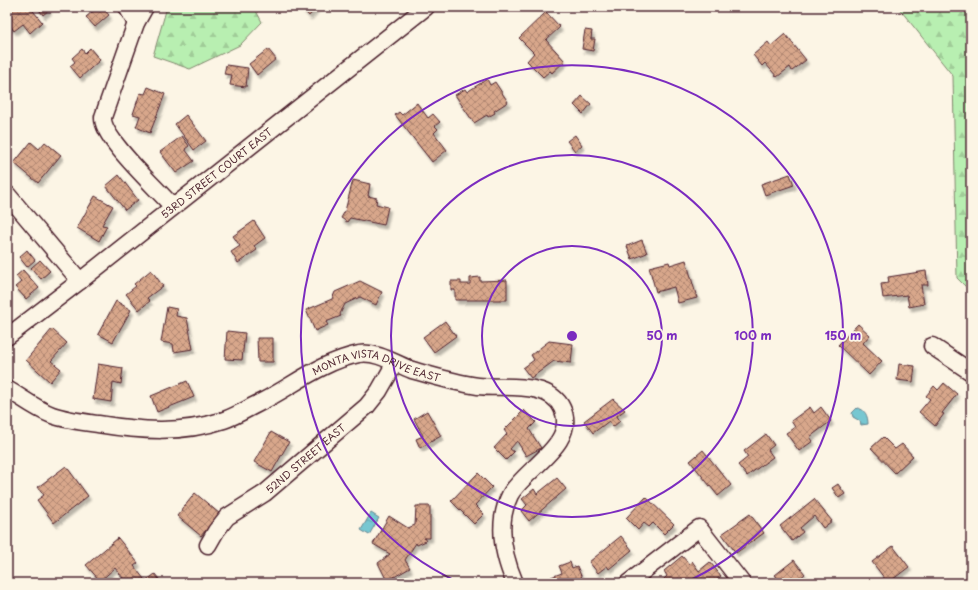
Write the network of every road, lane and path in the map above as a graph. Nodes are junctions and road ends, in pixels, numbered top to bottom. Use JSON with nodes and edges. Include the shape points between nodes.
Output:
{"nodes":[{"id":1,"x":127,"y":7,"type":"edge"},
{"id":2,"x":145,"y":7,"type":"edge"},
{"id":3,"x":426,"y":7,"type":"edge"},
{"id":4,"x":136,"y":23,"type":"junction"},
{"id":5,"x":7,"y":194,"type":"edge"},
{"id":6,"x":173,"y":207,"type":"junction"},
{"id":7,"x":80,"y":281,"type":"junction"},
{"id":8,"x":7,"y":337,"type":"edge"},
{"id":9,"x":932,"y":346,"type":"dead end"},
{"id":10,"x":395,"y":363,"type":"junction"},
{"id":11,"x":971,"y":372,"type":"edge"},
{"id":12,"x":7,"y":388,"type":"edge"},
{"id":13,"x":208,"y":546,"type":"dead end"},
{"id":14,"x":515,"y":583,"type":"edge"},
{"id":15,"x":628,"y":583,"type":"edge"},
{"id":16,"x":742,"y":583,"type":"edge"}],
"edges":[{"from":1,"to":4,"type":"street"},
{"from":2,"to":4,"type":"street"},
{"from":3,"to":6,"type":"street","name":"53RD STREET COURT EAST"},
{"from":4,"to":6,"type":"street","via":[[102,123],[116,145]]},
{"from":5,"to":7,"type":"street"},
{"from":6,"to":7,"type":"street","name":"53RD STREET COURT EAST"},
{"from":7,"to":8,"type":"street","name":"53RD STREET COURT EAST"},
{"from":9,"to":11,"type":"street"},
{"from":10,"to":12,"type":"street","name":"MONTA VISTA DRIVE EAST","via":[[365,353],[339,359],[225,419],[169,430],[146,431],[66,419],[40,409]]},
{"from":10,"to":13,"type":"street","name":"52ND STREET EAST","via":[[367,406],[265,493],[227,517]]},
{"from":10,"to":14,"type":"street","name":"MONTA VISTA DRIVE EAST","via":[[448,380],[478,386],[531,388],[550,396],[562,408],[564,430],[557,446],[515,488],[504,513],[503,542]]},
{"from":15,"to":16,"type":"street","via":[[699,528]]}]}
